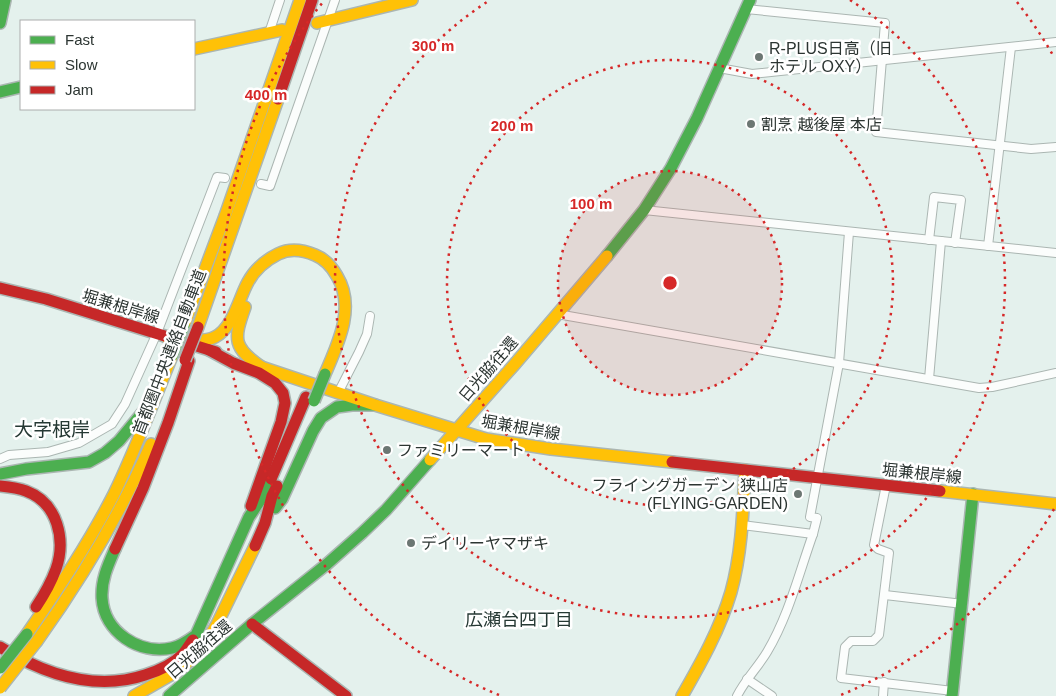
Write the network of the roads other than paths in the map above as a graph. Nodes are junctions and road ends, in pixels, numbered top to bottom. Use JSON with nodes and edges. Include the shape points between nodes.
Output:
{"nodes":[{"id":1,"x":5,"y":0,"type":"edge"},
{"id":2,"x":280,"y":0,"type":"edge"},
{"id":3,"x":300,"y":0,"type":"edge"},
{"id":4,"x":312,"y":0,"type":"edge"},
{"id":5,"x":335,"y":0,"type":"edge"},
{"id":6,"x":412,"y":0,"type":"edge"},
{"id":7,"x":748,"y":5,"type":"edge"},
{"id":8,"x":323,"y":21,"type":"junction"},
{"id":9,"x":0,"y":23,"type":"edge"},
{"id":10,"x":282,"y":30,"type":"dead end"},
{"id":11,"x":269,"y":33,"type":"junction"},
{"id":12,"x":1056,"y":42,"type":"edge"},
{"id":13,"x":1011,"y":47,"type":"junction"},
{"id":14,"x":195,"y":49,"type":"edge"},
{"id":15,"x":882,"y":60,"type":"junction"},
{"id":16,"x":719,"y":68,"type":"junction"},
{"id":17,"x":20,"y":87,"type":"edge"},
{"id":18,"x":0,"y":92,"type":"edge"},
{"id":19,"x":999,"y":145,"type":"junction"},
{"id":20,"x":1056,"y":147,"type":"edge"},
{"id":21,"x":226,"y":178,"type":"dead end"},
{"id":22,"x":262,"y":184,"type":"dead end"},
{"id":23,"x":644,"y":210,"type":"junction"},
{"id":24,"x":849,"y":232,"type":"junction"},
{"id":25,"x":929,"y":240,"type":"junction"},
{"id":26,"x":941,"y":242,"type":"junction"},
{"id":27,"x":955,"y":243,"type":"junction"},
{"id":28,"x":988,"y":246,"type":"junction"},
{"id":29,"x":1056,"y":253,"type":"edge"},
{"id":30,"x":0,"y":288,"type":"edge"},
{"id":31,"x":556,"y":314,"type":"junction"},
{"id":32,"x":370,"y":316,"type":"dead end"},
{"id":33,"x":161,"y":335,"type":"junction"},
{"id":34,"x":209,"y":350,"type":"junction"},
{"id":35,"x":187,"y":361,"type":"junction"},
{"id":36,"x":839,"y":362,"type":"junction"},
{"id":37,"x":263,"y":368,"type":"junction"},
{"id":38,"x":322,"y":372,"type":"junction"},
{"id":39,"x":1056,"y":373,"type":"edge"},
{"id":40,"x":930,"y":379,"type":"junction"},
{"id":41,"x":158,"y":391,"type":"junction"},
{"id":42,"x":338,"y":393,"type":"junction"},
{"id":43,"x":310,"y":399,"type":"junction"},
{"id":44,"x":375,"y":405,"type":"junction"},
{"id":45,"x":456,"y":430,"type":"junction"},
{"id":46,"x":0,"y":458,"type":"edge"},
{"id":47,"x":745,"y":470,"type":"junction"},
{"id":48,"x":0,"y":474,"type":"edge"},
{"id":49,"x":818,"y":478,"type":"junction"},
{"id":50,"x":886,"y":485,"type":"junction"},
{"id":51,"x":0,"y":486,"type":"edge"},
{"id":52,"x":973,"y":494,"type":"junction"},
{"id":53,"x":1056,"y":504,"type":"edge"},
{"id":54,"x":248,"y":517,"type":"junction"},
{"id":55,"x":265,"y":524,"type":"junction"},
{"id":56,"x":742,"y":525,"type":"junction"},
{"id":57,"x":813,"y":534,"type":"junction"},
{"id":58,"x":885,"y":595,"type":"junction"},
{"id":59,"x":962,"y":604,"type":"junction"},
{"id":60,"x":252,"y":624,"type":"junction"},
{"id":61,"x":23,"y":632,"type":"junction"},
{"id":62,"x":196,"y":635,"type":"junction"},
{"id":63,"x":0,"y":648,"type":"edge"},
{"id":64,"x":0,"y":656,"type":"edge"},
{"id":65,"x":0,"y":668,"type":"edge"},
{"id":66,"x":747,"y":679,"type":"junction"},
{"id":67,"x":161,"y":680,"type":"junction"},
{"id":68,"x":884,"y":682,"type":"junction"},
{"id":69,"x":0,"y":688,"type":"edge"},
{"id":70,"x":952,"y":693,"type":"edge"},
{"id":71,"x":134,"y":696,"type":"edge"},
{"id":72,"x":169,"y":696,"type":"edge"},
{"id":73,"x":346,"y":696,"type":"edge"},
{"id":74,"x":682,"y":696,"type":"edge"},
{"id":75,"x":737,"y":696,"type":"edge"},
{"id":76,"x":772,"y":696,"type":"edge"},
{"id":77,"x":882,"y":696,"type":"edge"}],
"edges":[{"from":1,"to":9,"type":"main road"},
{"from":2,"to":11,"type":"street"},
{"from":3,"to":41,"type":"main road","name":"首都圏中央連絡自動車道","bridge":true,"via":[[225,216]]},
{"from":4,"to":35,"type":"main road","name":"首都圏中央連絡自動車道","bridge":true},
{"from":5,"to":8,"type":"street"},
{"from":6,"to":8,"type":"main road"},
{"from":7,"to":15,"type":"street","via":[[885,23]]},
{"from":7,"to":16,"type":"main road","name":"日光脇往還"},
{"from":8,"to":22,"type":"street","via":[[270,186]]},
{"from":10,"to":11,"type":"main road"},
{"from":11,"to":14,"type":"main road"},
{"from":12,"to":13,"type":"street"},
{"from":13,"to":15,"type":"street"},
{"from":13,"to":19,"type":"street"},
{"from":15,"to":16,"type":"street","via":[[752,74]]},
{"from":15,"to":19,"type":"street","via":[[876,132]]},
{"from":16,"to":23,"type":"main road","name":"日光脇往還","via":[[678,155]]},
{"from":17,"to":18,"type":"main road"},
{"from":19,"to":20,"type":"street","via":[[1031,149]]},
{"from":19,"to":28,"type":"street"},
{"from":21,"to":33,"type":"street","via":[[217,177]]},
{"from":23,"to":24,"type":"street"},
{"from":23,"to":31,"type":"main road","name":"日光脇往還"},
{"from":24,"to":25,"type":"street"},
{"from":24,"to":36,"type":"street"},
{"from":25,"to":26,"type":"street"},
{"from":25,"to":27,"type":"street","via":[[934,197],[961,200]]},
{"from":26,"to":27,"type":"street"},
{"from":26,"to":40,"type":"street"},
{"from":27,"to":28,"type":"street"},
{"from":28,"to":29,"type":"street"},
{"from":30,"to":33,"type":"main road","name":"堀兼根岸線"},
{"from":31,"to":36,"type":"street"},
{"from":31,"to":45,"type":"main road","name":"日光脇往還"},
{"from":32,"to":42,"type":"street","via":[[360,352]]},
{"from":33,"to":34,"type":"main road","name":"堀兼根岸線"},
{"from":33,"to":38,"type":"main road","via":[[204,340],[215,337],[228,324],[256,271],[267,260],[294,249],[323,258],[342,284],[346,313],[342,334]]},
{"from":33,"to":46,"type":"street","via":[[112,424],[79,444]]},
{"from":34,"to":37,"type":"main road","name":"堀兼根岸線"},
{"from":34,"to":54,"type":"main road","via":[[259,373],[275,383],[283,393],[281,422]]},
{"from":35,"to":62,"type":"main road","via":[[147,480],[106,570],[102,593],[104,608],[114,629],[144,648],[172,648]]},
{"from":35,"to":69,"type":"main road","name":"首都圏中央連絡自動車道","bridge":true,"via":[[122,506],[89,564],[37,641]]},
{"from":36,"to":40,"type":"street"},
{"from":36,"to":49,"type":"street"},
{"from":37,"to":38,"type":"main road","via":[[241,350],[236,339],[237,330],[246,303],[257,284],[277,263],[290,258],[308,260],[321,266],[330,275],[339,296],[333,335]]},
{"from":37,"to":42,"type":"main road","name":"堀兼根岸線"},
{"from":38,"to":43,"type":"main road"},
{"from":39,"to":40,"type":"street","via":[[992,388]]},
{"from":41,"to":48,"type":"main road","via":[[128,433],[112,449],[88,463]]},
{"from":41,"to":61,"type":"main road","name":"首都圏中央連絡自動車道","via":[[106,508],[78,557]]},
{"from":42,"to":44,"type":"main road","name":"堀兼根岸線"},
{"from":43,"to":54,"type":"main road","via":[[265,493]]},
{"from":43,"to":55,"type":"main road","via":[[272,496]]},
{"from":44,"to":45,"type":"main road","name":"堀兼根岸線"},
{"from":44,"to":55,"type":"main road","via":[[337,407],[321,418],[282,498]]},
{"from":45,"to":47,"type":"main road","name":"堀兼根岸線","via":[[486,439],[551,449]]},
{"from":45,"to":60,"type":"main road","name":"日光脇往還","via":[[362,533]]},
{"from":47,"to":49,"type":"main road","name":"堀兼根岸線"},
{"from":47,"to":56,"type":"main road"},
{"from":49,"to":50,"type":"main road","name":"堀兼根岸線"},
{"from":49,"to":57,"type":"street","via":[[810,517],[817,518]]},
{"from":50,"to":52,"type":"main road","name":"堀兼根岸線"},
{"from":50,"to":58,"type":"street","via":[[874,545],[878,550],[889,553]]},
{"from":51,"to":61,"type":"main road","via":[[24,489],[36,495],[49,506],[60,531],[59,560]]},
{"from":52,"to":53,"type":"main road","name":"堀兼根岸線"},
{"from":52,"to":59,"type":"main road"},
{"from":54,"to":62,"type":"main road"},
{"from":55,"to":67,"type":"main road","via":[[205,644],[176,672]]},
{"from":56,"to":57,"type":"street"},
{"from":56,"to":74,"type":"main road","via":[[732,591],[725,612],[708,651]]},
{"from":57,"to":66,"type":"street","via":[[779,629]]},
{"from":58,"to":59,"type":"street"},
{"from":58,"to":68,"type":"street","via":[[879,636],[873,641],[851,641],[845,647],[841,678]]},
{"from":59,"to":70,"type":"main road"},
{"from":60,"to":72,"type":"main road","name":"日光脇往還"},
{"from":60,"to":73,"type":"main road"},
{"from":61,"to":64,"type":"main road"},
{"from":61,"to":65,"type":"main road","name":"首都圏中央連絡自動車道","bridge":true},
{"from":62,"to":63,"type":"main road","via":[[185,652],[162,669],[126,681],[100,683],[53,674]]},
{"from":64,"to":67,"type":"main road","via":[[48,679],[98,690],[123,689]]},
{"from":66,"to":75,"type":"street"},
{"from":66,"to":76,"type":"street"},
{"from":67,"to":71,"type":"main road"},
{"from":68,"to":70,"type":"street"},
{"from":68,"to":77,"type":"street"}]}
